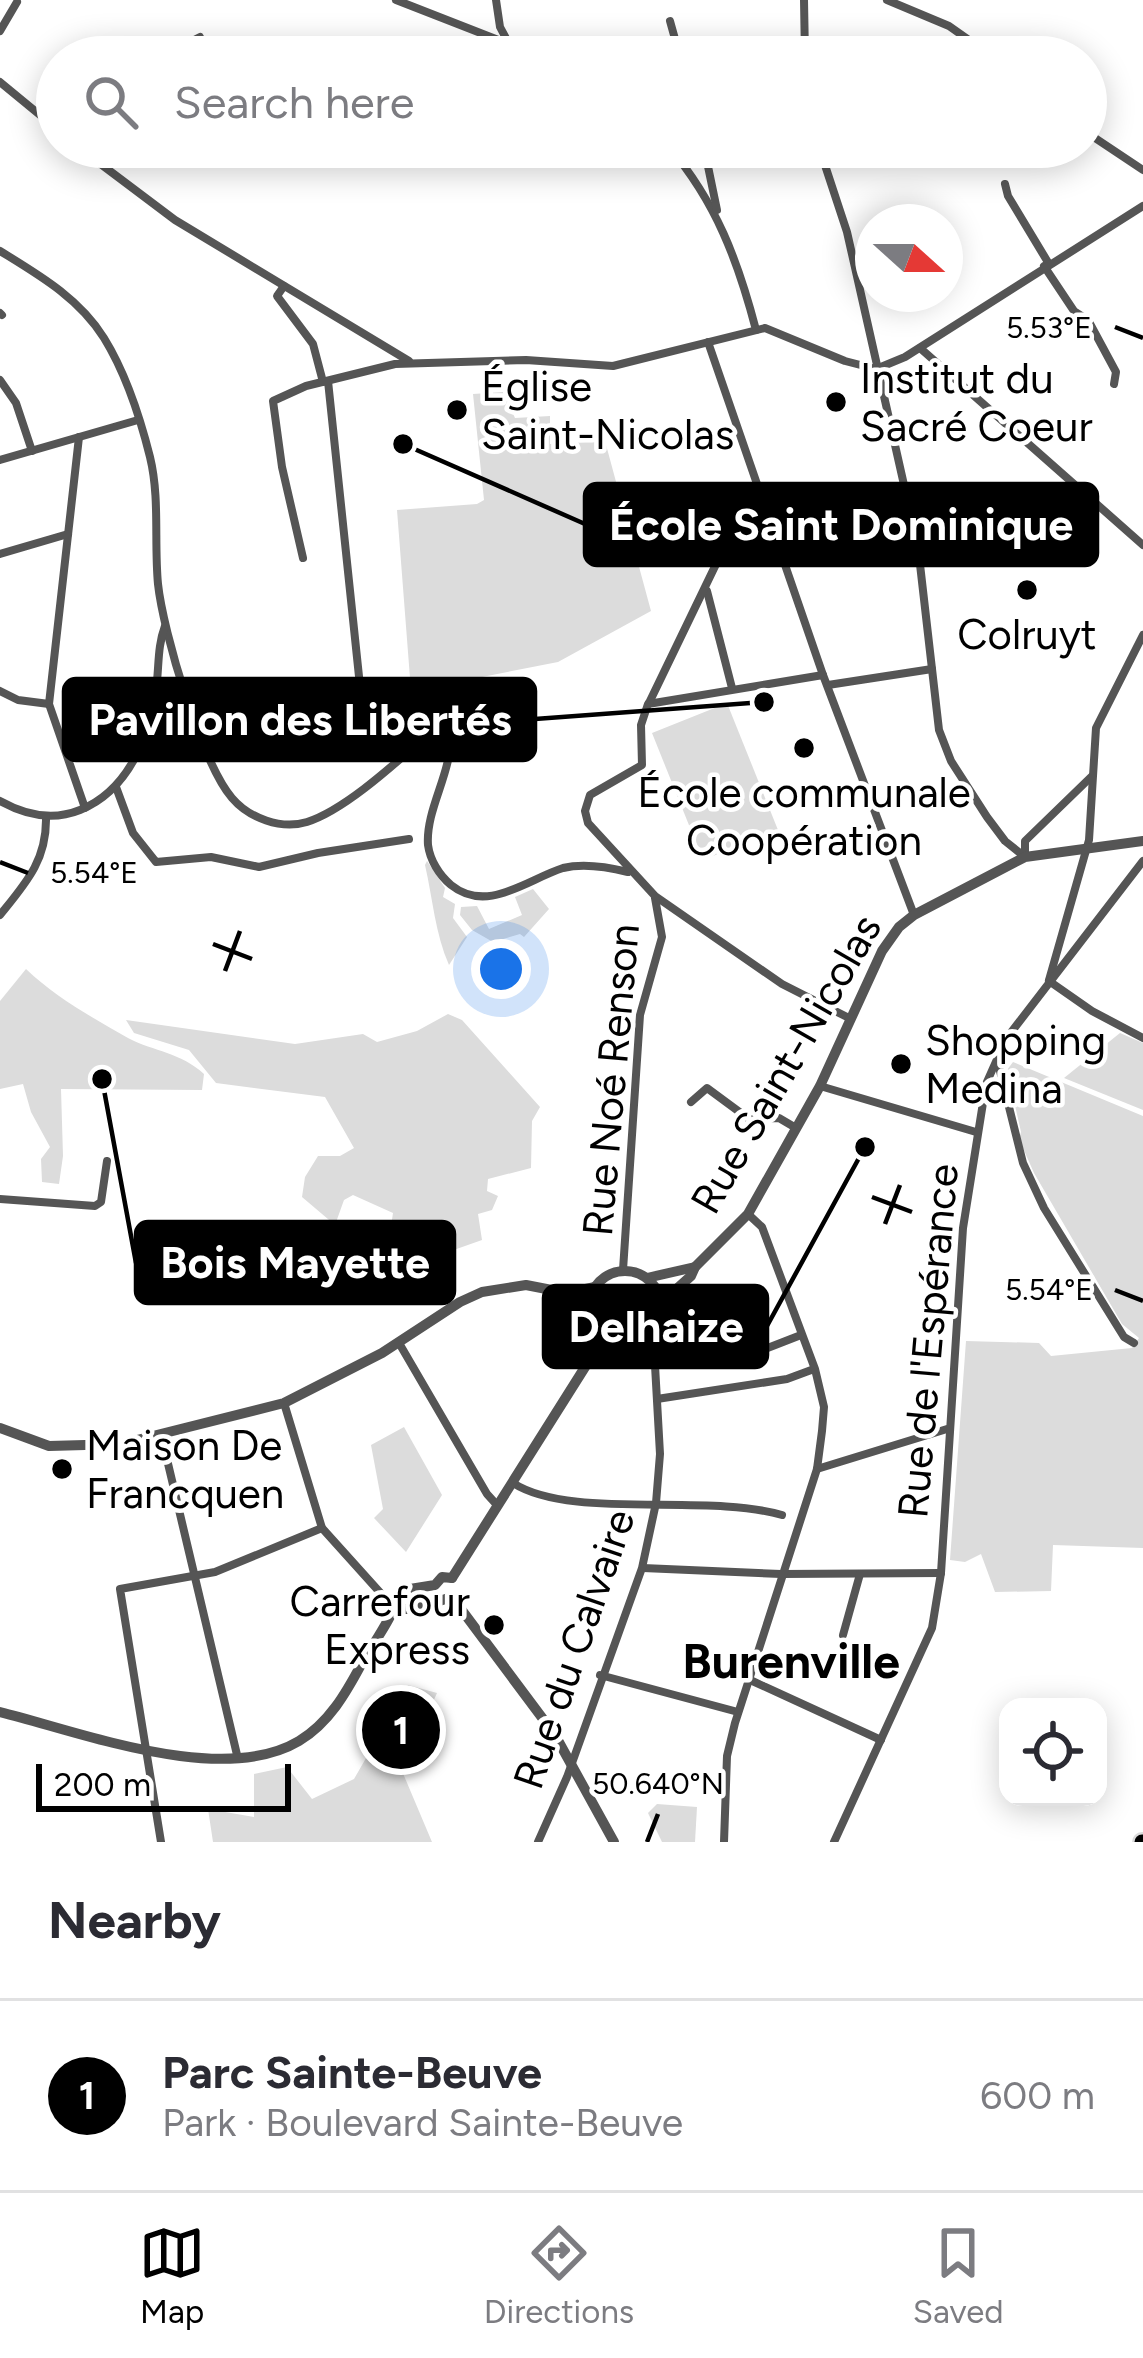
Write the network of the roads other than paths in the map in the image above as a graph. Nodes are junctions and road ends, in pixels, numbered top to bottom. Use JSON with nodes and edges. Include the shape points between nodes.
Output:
{"nodes":[{"id":1,"x":396,"y":0,"type":"edge"},
{"id":2,"x":496,"y":0,"type":"edge"},
{"id":3,"x":804,"y":0,"type":"edge"},
{"id":4,"x":887,"y":0,"type":"edge"},
{"id":5,"x":16,"y":2,"type":"edge"},
{"id":6,"x":670,"y":21,"type":"dead end"},
{"id":7,"x":0,"y":31,"type":"edge"},
{"id":8,"x":486,"y":36,"type":"edge"},
{"id":9,"x":504,"y":36,"type":"edge"},
{"id":10,"x":674,"y":36,"type":"edge"},
{"id":11,"x":805,"y":36,"type":"edge"},
{"id":12,"x":963,"y":36,"type":"edge"},
{"id":13,"x":0,"y":82,"type":"edge"},
{"id":14,"x":36,"y":110,"type":"edge"},
{"id":15,"x":1107,"y":146,"type":"edge"},
{"id":16,"x":105,"y":168,"type":"edge"},
{"id":17,"x":684,"y":168,"type":"edge"},
{"id":18,"x":708,"y":168,"type":"edge"},
{"id":19,"x":825,"y":168,"type":"edge"},
{"id":20,"x":1143,"y":170,"type":"edge"},
{"id":21,"x":1005,"y":184,"type":"dead end"},
{"id":22,"x":1143,"y":206,"type":"edge"},
{"id":23,"x":717,"y":215,"type":"junction"},
{"id":24,"x":0,"y":251,"type":"edge"},
{"id":25,"x":1046,"y":265,"type":"junction"},
{"id":26,"x":284,"y":286,"type":"junction"},
{"id":27,"x":756,"y":330,"type":"junction"},
{"id":28,"x":708,"y":342,"type":"junction"},
{"id":29,"x":920,"y":348,"type":"junction"},
{"id":30,"x":411,"y":362,"type":"junction"},
{"id":31,"x":876,"y":369,"type":"junction"},
{"id":32,"x":0,"y":380,"type":"edge"},
{"id":33,"x":326,"y":382,"type":"junction"},
{"id":34,"x":1114,"y":384,"type":"dead end"},
{"id":35,"x":138,"y":420,"type":"junction"},
{"id":36,"x":79,"y":437,"type":"junction"},
{"id":37,"x":32,"y":451,"type":"junction"},
{"id":38,"x":0,"y":460,"type":"edge"},
{"id":39,"x":770,"y":521,"type":"junction"},
{"id":40,"x":68,"y":534,"type":"junction"},
{"id":41,"x":776,"y":539,"type":"junction"},
{"id":42,"x":1143,"y":545,"type":"edge"},
{"id":43,"x":0,"y":554,"type":"edge"},
{"id":44,"x":303,"y":558,"type":"dead end"},
{"id":45,"x":707,"y":591,"type":"junction"},
{"id":46,"x":166,"y":624,"type":"junction"},
{"id":47,"x":1143,"y":635,"type":"edge"},
{"id":48,"x":932,"y":670,"type":"junction"},
{"id":49,"x":825,"y":680,"type":"junction"},
{"id":50,"x":732,"y":688,"type":"junction"},
{"id":51,"x":0,"y":691,"type":"edge"},
{"id":52,"x":49,"y":704,"type":"junction"},
{"id":53,"x":648,"y":704,"type":"junction"},
{"id":54,"x":446,"y":719,"type":"junction"},
{"id":55,"x":1092,"y":776,"type":"junction"},
{"id":56,"x":116,"y":787,"type":"junction"},
{"id":57,"x":0,"y":801,"type":"edge"},
{"id":58,"x":85,"y":808,"type":"junction"},
{"id":59,"x":46,"y":816,"type":"junction"},
{"id":60,"x":410,"y":839,"type":"dead end"},
{"id":61,"x":1143,"y":841,"type":"edge"},
{"id":62,"x":1087,"y":848,"type":"junction"},
{"id":63,"x":1024,"y":857,"type":"junction"},
{"id":64,"x":1143,"y":861,"type":"edge"},
{"id":65,"x":630,"y":873,"type":"junction"},
{"id":66,"x":655,"y":896,"type":"junction"},
{"id":67,"x":1,"y":912,"type":"edge"},
{"id":68,"x":914,"y":914,"type":"junction"},
{"id":69,"x":1049,"y":981,"type":"junction"},
{"id":70,"x":852,"y":1016,"type":"junction"},
{"id":71,"x":1143,"y":1038,"type":"edge"},
{"id":72,"x":997,"y":1058,"type":"junction"},
{"id":73,"x":820,"y":1086,"type":"junction"},
{"id":74,"x":691,"y":1102,"type":"dead end"},
{"id":75,"x":796,"y":1128,"type":"junction"},
{"id":76,"x":976,"y":1132,"type":"junction"},
{"id":77,"x":107,"y":1161,"type":"dead end"},
{"id":78,"x":0,"y":1199,"type":"edge"},
{"id":79,"x":748,"y":1214,"type":"junction"},
{"id":80,"x":695,"y":1267,"type":"junction"},
{"id":81,"x":623,"y":1270,"type":"junction"},
{"id":82,"x":647,"y":1278,"type":"junction"},
{"id":83,"x":595,"y":1287,"type":"junction"},
{"id":84,"x":567,"y":1293,"type":"junction"},
{"id":85,"x":661,"y":1303,"type":"junction"},
{"id":86,"x":589,"y":1310,"type":"junction"},
{"id":87,"x":652,"y":1330,"type":"junction"},
{"id":88,"x":801,"y":1335,"type":"junction"},
{"id":89,"x":604,"y":1337,"type":"junction"},
{"id":90,"x":399,"y":1342,"type":"junction"},
{"id":91,"x":1133,"y":1342,"type":"dead end"},
{"id":92,"x":622,"y":1343,"type":"junction"},
{"id":93,"x":728,"y":1356,"type":"dead end"},
{"id":94,"x":656,"y":1366,"type":"junction"},
{"id":95,"x":814,"y":1369,"type":"junction"},
{"id":96,"x":657,"y":1399,"type":"junction"},
{"id":97,"x":284,"y":1403,"type":"junction"},
{"id":98,"x":0,"y":1428,"type":"edge"},
{"id":99,"x":948,"y":1429,"type":"junction"},
{"id":100,"x":161,"y":1434,"type":"junction"},
{"id":101,"x":817,"y":1469,"type":"junction"},
{"id":102,"x":512,"y":1483,"type":"junction"},
{"id":103,"x":656,"y":1503,"type":"junction"},
{"id":104,"x":497,"y":1505,"type":"junction"},
{"id":105,"x":782,"y":1515,"type":"dead end"},
{"id":106,"x":322,"y":1528,"type":"junction"},
{"id":107,"x":642,"y":1568,"type":"junction"},
{"id":108,"x":941,"y":1573,"type":"junction"},
{"id":109,"x":781,"y":1574,"type":"junction"},
{"id":110,"x":860,"y":1574,"type":"junction"},
{"id":111,"x":194,"y":1577,"type":"junction"},
{"id":112,"x":452,"y":1578,"type":"junction"},
{"id":113,"x":435,"y":1585,"type":"junction"},
{"id":114,"x":448,"y":1598,"type":"junction"},
{"id":115,"x":394,"y":1609,"type":"junction"},
{"id":116,"x":843,"y":1635,"type":"dead end"},
{"id":117,"x":600,"y":1676,"type":"junction"},
{"id":118,"x":748,"y":1678,"type":"junction"},
{"id":119,"x":0,"y":1712,"type":"edge"},
{"id":120,"x":738,"y":1712,"type":"junction"},
{"id":121,"x":881,"y":1740,"type":"junction"},
{"id":122,"x":146,"y":1749,"type":"junction"},
{"id":123,"x":238,"y":1759,"type":"junction"},
{"id":124,"x":572,"y":1762,"type":"junction"},
{"id":125,"x":161,"y":1842,"type":"edge"},
{"id":126,"x":538,"y":1842,"type":"edge"},
{"id":127,"x":614,"y":1842,"type":"edge"},
{"id":128,"x":724,"y":1842,"type":"edge"},
{"id":129,"x":835,"y":1842,"type":"edge"}],
"edges":[{"from":1,"to":8,"type":"street"},
{"from":2,"to":9,"type":"street"},
{"from":3,"to":11,"type":"street"},
{"from":4,"to":12,"type":"street"},
{"from":5,"to":7,"type":"street"},
{"from":6,"to":10,"type":"street"},
{"from":13,"to":14,"type":"street"},
{"from":15,"to":20,"type":"street"},
{"from":16,"to":26,"type":"street"},
{"from":17,"to":23,"type":"street"},
{"from":18,"to":23,"type":"street"},
{"from":19,"to":31,"type":"street"},
{"from":21,"to":25,"type":"street"},
{"from":22,"to":25,"type":"street"},
{"from":23,"to":27,"type":"street"},
{"from":24,"to":35,"type":"street","via":[[79,305],[104,338]]},
{"from":25,"to":29,"type":"street"},
{"from":25,"to":34,"type":"street","via":[[1088,320],[1116,372]]},
{"from":26,"to":30,"type":"street"},
{"from":26,"to":33,"type":"street","via":[[278,296],[314,344]]},
{"from":27,"to":28,"type":"street"},
{"from":27,"to":31,"type":"street"},
{"from":28,"to":30,"type":"street","via":[[613,366]]},
{"from":28,"to":39,"type":"street"},
{"from":29,"to":31,"type":"street"},
{"from":29,"to":42,"type":"street"},
{"from":30,"to":33,"type":"street"},
{"from":31,"to":48,"type":"street","via":[[919,547]]},
{"from":32,"to":37,"type":"street"},
{"from":33,"to":44,"type":"street","via":[[273,401]]},
{"from":33,"to":54,"type":"street","via":[[360,686],[374,701]]},
{"from":35,"to":36,"type":"street"},
{"from":35,"to":46,"type":"street","via":[[151,459]]},
{"from":36,"to":37,"type":"street"},
{"from":36,"to":40,"type":"street"},
{"from":37,"to":38,"type":"street"},
{"from":39,"to":41,"type":"street"},
{"from":39,"to":41,"type":"street","via":[[832,506],[834,525]]},
{"from":40,"to":43,"type":"street"},
{"from":40,"to":52,"type":"street"},
{"from":41,"to":45,"type":"street","via":[[719,559]]},
{"from":41,"to":49,"type":"street"},
{"from":45,"to":50,"type":"street"},
{"from":45,"to":53,"type":"street"},
{"from":46,"to":54,"type":"street","via":[[216,775],[235,802],[272,823],[306,822],[342,802]]},
{"from":46,"to":56,"type":"street","via":[[141,742]]},
{"from":47,"to":55,"type":"street","name":"Rue de l'Espérance","via":[[1096,728]]},
{"from":48,"to":49,"type":"street"},
{"from":48,"to":63,"type":"street","via":[[946,751],[1004,842]]},
{"from":49,"to":50,"type":"street"},
{"from":49,"to":68,"type":"street"},
{"from":50,"to":53,"type":"street"},
{"from":51,"to":52,"type":"street"},
{"from":52,"to":58,"type":"street"},
{"from":53,"to":65,"type":"street","via":[[642,765],[590,795],[585,811]]},
{"from":54,"to":65,"type":"street","via":[[452,733],[429,816],[428,850],[440,876],[478,898],[568,867]]},
{"from":55,"to":62,"type":"street","name":"Rue de l'Espérance"},
{"from":55,"to":63,"type":"street","via":[[1025,841]]},
{"from":56,"to":58,"type":"street"},
{"from":56,"to":60,"type":"street","via":[[133,832],[156,862],[211,857],[259,867]]},
{"from":57,"to":59,"type":"street"},
{"from":58,"to":59,"type":"street"},
{"from":59,"to":67,"type":"street","via":[[37,869]]},
{"from":61,"to":62,"type":"street","name":"Rue Saint-Nicolas"},
{"from":62,"to":63,"type":"street","name":"Rue Saint-Nicolas"},
{"from":62,"to":69,"type":"street","name":"Rue de l'Espérance"},
{"from":63,"to":68,"type":"street","name":"Rue Saint-Nicolas"},
{"from":64,"to":69,"type":"street"},
{"from":65,"to":66,"type":"street"},
{"from":66,"to":70,"type":"street","via":[[743,960]]},
{"from":66,"to":81,"type":"street","name":"Rue Noé Renson","via":[[662,937],[640,1016]]},
{"from":68,"to":70,"type":"street","name":"Rue Saint-Nicolas","via":[[891,937]]},
{"from":69,"to":71,"type":"street"},
{"from":69,"to":72,"type":"street","name":"Rue de l'Espérance"},
{"from":70,"to":73,"type":"street","name":"Rue Saint-Nicolas"},
{"from":72,"to":76,"type":"street","name":"Rue de l'Espérance"},
{"from":72,"to":91,"type":"street","via":[[1030,1178]]},
{"from":73,"to":75,"type":"street","name":"Rue Saint-Nicolas"},
{"from":73,"to":76,"type":"street"},
{"from":74,"to":75,"type":"street","via":[[707,1088],[749,1119],[779,1118]]},
{"from":75,"to":79,"type":"street","name":"Rue Saint-Nicolas"},
{"from":76,"to":99,"type":"street","name":"Rue de l'Espérance"},
{"from":77,"to":78,"type":"street","via":[[95,1207]]},
{"from":79,"to":80,"type":"street","name":"Rue Saint-Nicolas"},
{"from":79,"to":88,"type":"street","via":[[762,1227]]},
{"from":80,"to":82,"type":"street","name":"Rue Saint-Nicolas"},
{"from":80,"to":85,"type":"street","name":"Rue Saint-Nicolas"},
{"from":81,"to":82,"type":"street"},
{"from":81,"to":83,"type":"street"},
{"from":82,"to":85,"type":"street"},
{"from":83,"to":84,"type":"street"},
{"from":83,"to":86,"type":"street"},
{"from":84,"to":86,"type":"street"},
{"from":84,"to":90,"type":"street","via":[[486,1291]]},
{"from":85,"to":87,"type":"street"},
{"from":86,"to":89,"type":"street"},
{"from":87,"to":92,"type":"street"},
{"from":87,"to":94,"type":"street","name":"Rue du Calvaire"},
{"from":88,"to":93,"type":"street"},
{"from":88,"to":95,"type":"street"},
{"from":89,"to":92,"type":"street"},
{"from":89,"to":102,"type":"street"},
{"from":90,"to":97,"type":"street"},
{"from":90,"to":104,"type":"street"},
{"from":92,"to":94,"type":"street"},
{"from":94,"to":96,"type":"street","name":"Rue du Calvaire"},
{"from":95,"to":96,"type":"street"},
{"from":95,"to":101,"type":"street","via":[[824,1407]]},
{"from":96,"to":103,"type":"street","name":"Rue du Calvaire"},
{"from":97,"to":100,"type":"street"},
{"from":97,"to":106,"type":"street"},
{"from":98,"to":100,"type":"street","via":[[63,1447]]},
{"from":99,"to":101,"type":"street"},
{"from":99,"to":108,"type":"street","name":"Rue de l'Espérance"},
{"from":100,"to":111,"type":"street"},
{"from":101,"to":109,"type":"street"},
{"from":102,"to":103,"type":"street","via":[[572,1501]]},
{"from":102,"to":104,"type":"street"},
{"from":103,"to":105,"type":"street"},
{"from":103,"to":107,"type":"street","name":"Rue du Calvaire"},
{"from":104,"to":112,"type":"street"},
{"from":106,"to":111,"type":"street"},
{"from":106,"to":115,"type":"street"},
{"from":107,"to":109,"type":"street"},
{"from":107,"to":117,"type":"street","name":"Rue du Calvaire"},
{"from":108,"to":110,"type":"street"},
{"from":108,"to":121,"type":"street","name":"Rue de l'Espérance","via":[[932,1628]]},
{"from":109,"to":110,"type":"street"},
{"from":109,"to":118,"type":"street"},
{"from":110,"to":116,"type":"street"},
{"from":111,"to":122,"type":"street","via":[[120,1589]]},
{"from":111,"to":123,"type":"street"},
{"from":112,"to":113,"type":"street"},
{"from":112,"to":114,"type":"street","via":[[457,1585]]},
{"from":113,"to":114,"type":"street"},
{"from":113,"to":115,"type":"street","via":[[410,1589]]},
{"from":114,"to":115,"type":"street"},
{"from":114,"to":124,"type":"street"},
{"from":115,"to":123,"type":"street","via":[[316,1728],[284,1748]]},
{"from":117,"to":120,"type":"street"},
{"from":117,"to":124,"type":"street","name":"Rue du Calvaire"},
{"from":118,"to":120,"type":"street"},
{"from":118,"to":121,"type":"street"},
{"from":119,"to":122,"type":"street"},
{"from":120,"to":128,"type":"street"},
{"from":121,"to":129,"type":"street","name":"Rue de l'Espérance"},
{"from":122,"to":123,"type":"street"},
{"from":122,"to":125,"type":"street"},
{"from":124,"to":126,"type":"street","name":"Rue du Calvaire"},
{"from":124,"to":127,"type":"street"}]}
